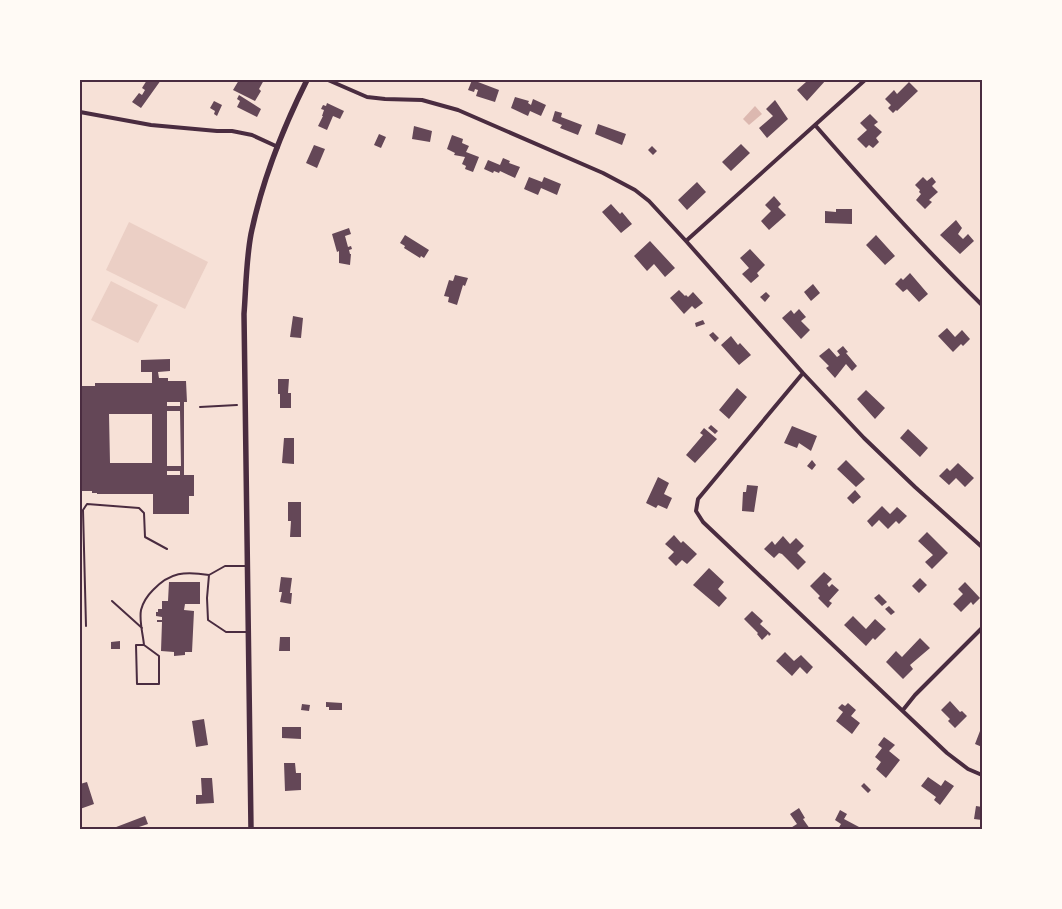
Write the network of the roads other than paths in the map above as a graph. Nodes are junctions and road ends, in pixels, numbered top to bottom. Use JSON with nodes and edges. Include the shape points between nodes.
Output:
{"nodes":[{"id":1,"x":307,"y":80,"type":"edge"},
{"id":2,"x":328,"y":80,"type":"edge"},
{"id":3,"x":866,"y":80,"type":"edge"},
{"id":4,"x":80,"y":112,"type":"edge"},
{"id":5,"x":815,"y":125,"type":"junction"},
{"id":6,"x":278,"y":147,"type":"junction"},
{"id":7,"x":686,"y":241,"type":"junction"},
{"id":8,"x":982,"y":305,"type":"edge"},
{"id":9,"x":803,"y":373,"type":"junction"},
{"id":10,"x":982,"y":547,"type":"edge"},
{"id":11,"x":167,"y":548,"type":"dead end"},
{"id":12,"x":247,"y":566,"type":"junction"},
{"id":13,"x":209,"y":575,"type":"junction"},
{"id":14,"x":112,"y":601,"type":"dead end"},
{"id":15,"x":86,"y":626,"type":"dead end"},
{"id":16,"x":142,"y":628,"type":"junction"},
{"id":17,"x":982,"y":628,"type":"edge"},
{"id":18,"x":247,"y":632,"type":"junction"},
{"id":19,"x":144,"y":645,"type":"junction"},
{"id":20,"x":903,"y":710,"type":"junction"},
{"id":21,"x":982,"y":775,"type":"edge"},
{"id":22,"x":251,"y":829,"type":"edge"}],
"edges":[{"from":1,"to":6,"type":"main road"},
{"from":2,"to":7,"type":"street","via":[[367,97],[422,100],[458,110],[602,173],[640,194]]},
{"from":3,"to":5,"type":"street"},
{"from":4,"to":6,"type":"street","via":[[152,125],[232,131],[252,135]]},
{"from":5,"to":7,"type":"street"},
{"from":5,"to":8,"type":"street","via":[[878,198]]},
{"from":6,"to":12,"type":"main road","via":[[258,206],[246,273]]},
{"from":7,"to":9,"type":"street"},
{"from":9,"to":10,"type":"street","via":[[870,444]]},
{"from":9,"to":20,"type":"street","via":[[698,499],[696,511],[702,522]]},
{"from":11,"to":15,"type":"lane","via":[[145,536],[144,512],[139,508],[87,504],[83,510]]},
{"from":12,"to":13,"type":"lane","via":[[225,566]]},
{"from":12,"to":18,"type":"main road"},
{"from":13,"to":16,"type":"lane","via":[[193,572],[175,574],[162,580],[146,597],[141,612]]},
{"from":13,"to":18,"type":"lane","via":[[208,620],[226,632]]},
{"from":14,"to":16,"type":"lane"},
{"from":16,"to":19,"type":"lane"},
{"from":17,"to":20,"type":"street"},
{"from":18,"to":22,"type":"main road"},
{"from":19,"to":19,"type":"lane","via":[[136,646],[137,684],[159,684],[159,656]]},
{"from":20,"to":21,"type":"street","via":[[947,753]]}]}
